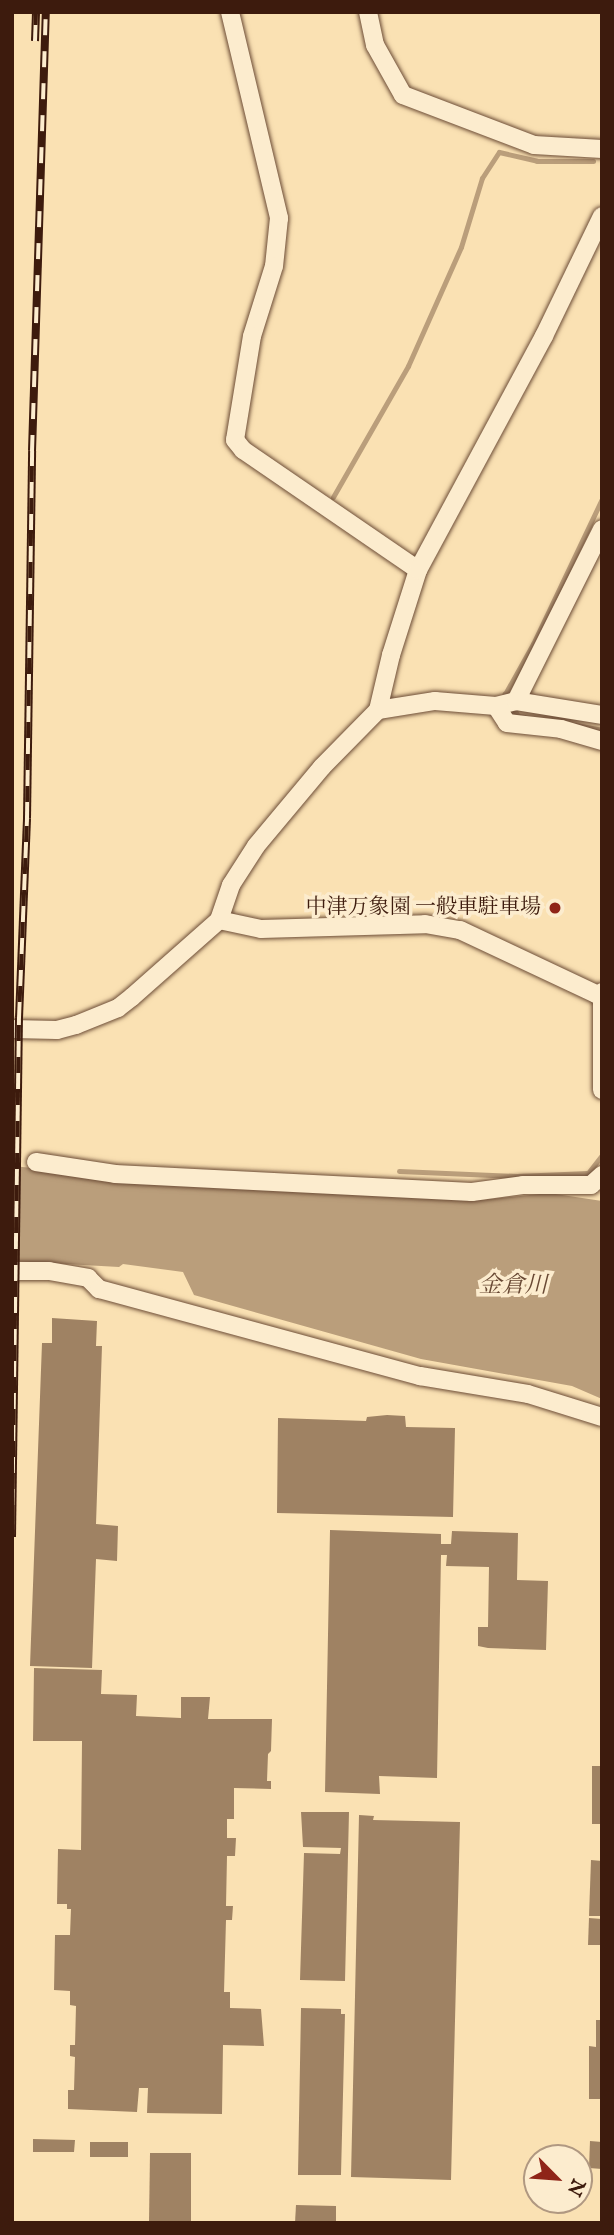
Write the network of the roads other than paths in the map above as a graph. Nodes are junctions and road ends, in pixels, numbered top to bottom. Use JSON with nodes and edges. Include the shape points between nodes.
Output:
{"nodes":[{"id":1,"x":230,"y":12,"type":"edge"},
{"id":2,"x":368,"y":12,"type":"edge"},
{"id":3,"x":602,"y":149,"type":"edge"},
{"id":4,"x":602,"y":216,"type":"edge"},
{"id":5,"x":602,"y":530,"type":"edge"},
{"id":6,"x":418,"y":570,"type":"junction"},
{"id":7,"x":508,"y":703,"type":"junction"},
{"id":8,"x":379,"y":710,"type":"junction"},
{"id":9,"x":602,"y":715,"type":"edge"},
{"id":10,"x":602,"y":741,"type":"edge"},
{"id":11,"x":219,"y":920,"type":"junction"},
{"id":12,"x":601,"y":993,"type":"edge"},
{"id":13,"x":12,"y":1029,"type":"edge"},
{"id":14,"x":602,"y":1090,"type":"edge"},
{"id":15,"x":36,"y":1162,"type":"dead end"},
{"id":16,"x":602,"y":1175,"type":"edge"},
{"id":17,"x":12,"y":1270,"type":"edge"},
{"id":18,"x":602,"y":1417,"type":"edge"}],
"edges":[{"from":1,"to":6,"type":"street","via":[[279,218],[274,266],[252,336],[235,440],[243,450]]},
{"from":2,"to":3,"type":"street","via":[[375,46],[403,95],[534,145]]},
{"from":4,"to":6,"type":"street","via":[[544,336]]},
{"from":5,"to":7,"type":"street"},
{"from":6,"to":8,"type":"street"},
{"from":7,"to":8,"type":"street","via":[[435,701]]},
{"from":7,"to":9,"type":"street"},
{"from":7,"to":10,"type":"street","via":[[507,723],[561,729]]},
{"from":8,"to":11,"type":"street","via":[[322,767],[256,846],[230,885]]},
{"from":11,"to":12,"type":"street","via":[[261,929],[425,924],[460,930]]},
{"from":11,"to":13,"type":"street","via":[[118,1007],[57,1030]]},
{"from":12,"to":14,"type":"street"},
{"from":15,"to":16,"type":"street","via":[[115,1174],[472,1192],[523,1185],[591,1185]]},
{"from":17,"to":18,"type":"street","via":[[88,1278],[99,1289],[420,1376],[528,1394]]}]}
